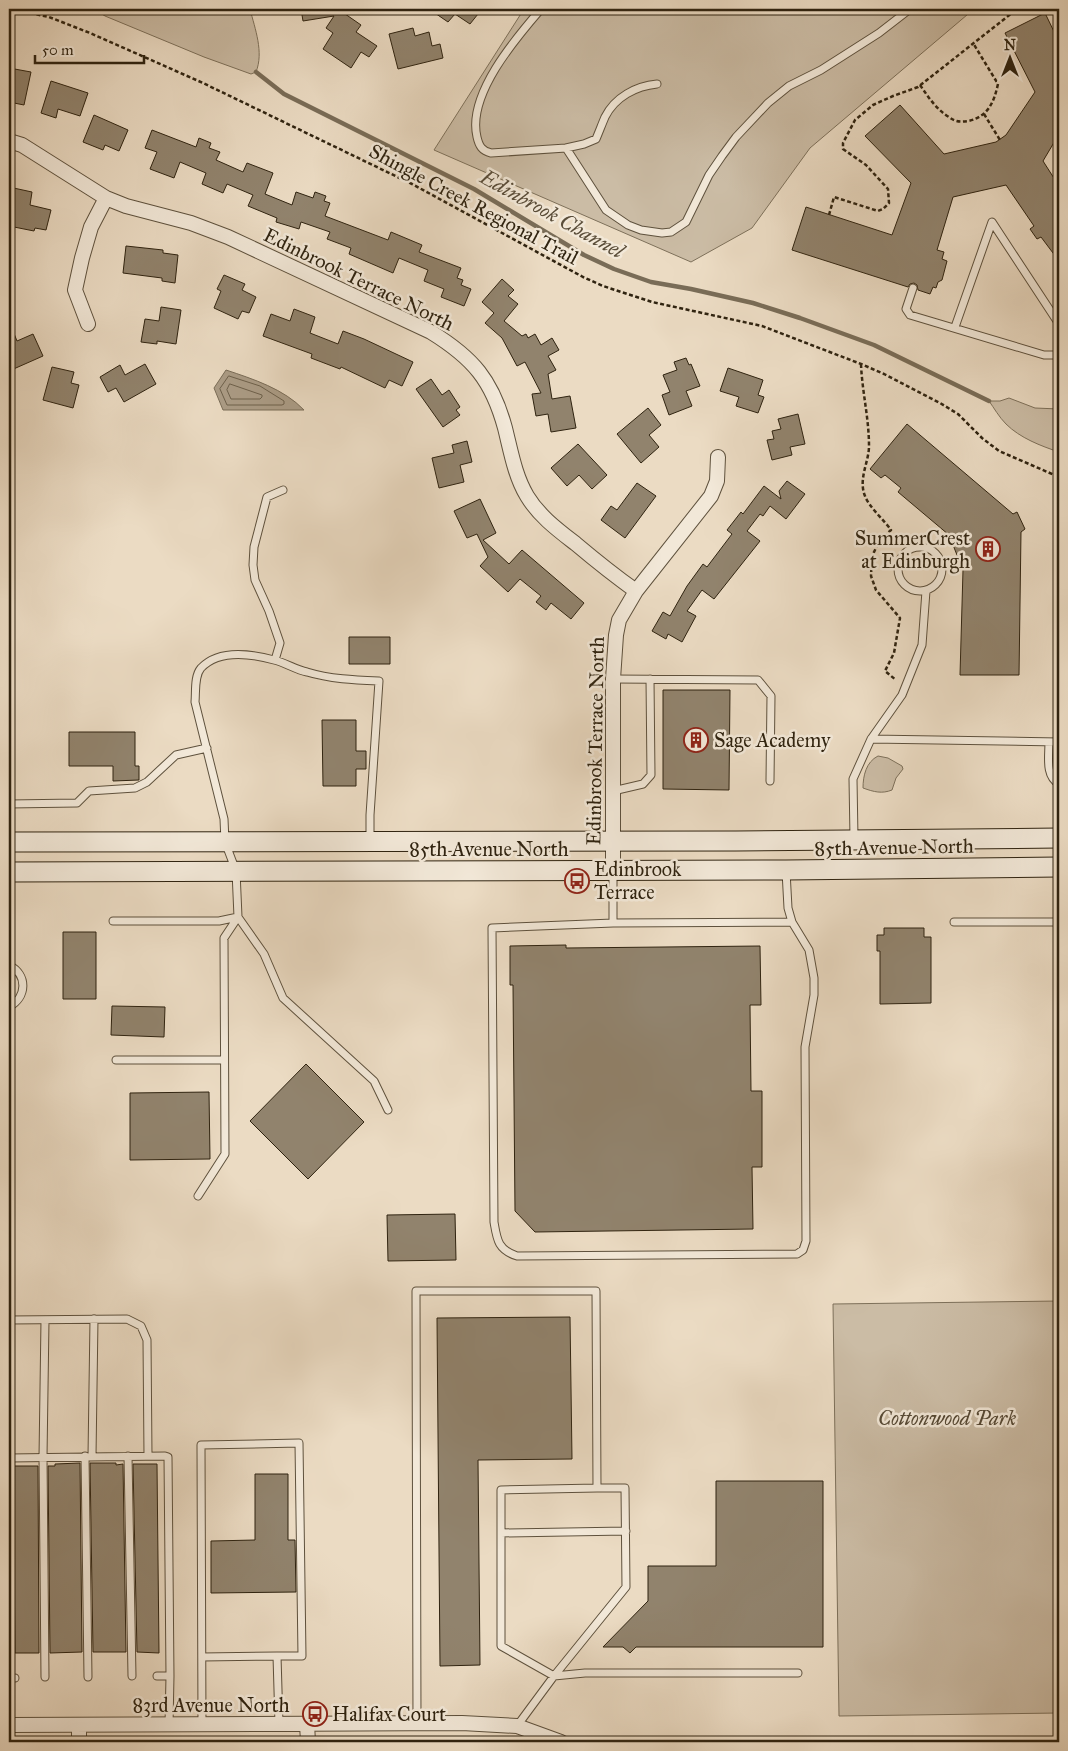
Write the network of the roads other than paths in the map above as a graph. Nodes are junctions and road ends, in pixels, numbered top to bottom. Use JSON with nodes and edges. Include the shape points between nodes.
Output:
{"nodes":[{"id":1,"x":541,"y":9,"type":"edge"},
{"id":2,"x":910,"y":9,"type":"edge"},
{"id":3,"x":657,"y":84,"type":"dead end"},
{"id":4,"x":9,"y":141,"type":"edge"},
{"id":5,"x":566,"y":148,"type":"junction"},
{"id":6,"x":106,"y":198,"type":"junction"},
{"id":7,"x":913,"y":288,"type":"dead end"},
{"id":8,"x":88,"y":324,"type":"dead end"},
{"id":9,"x":1059,"y":324,"type":"edge"},
{"id":10,"x":955,"y":327,"type":"junction"},
{"id":11,"x":1059,"y":354,"type":"edge"},
{"id":12,"x":718,"y":457,"type":"dead end"},
{"id":13,"x":283,"y":490,"type":"dead end"},
{"id":14,"x":636,"y":591,"type":"junction"},
{"id":15,"x":926,"y":591,"type":"junction"},
{"id":16,"x":275,"y":660,"type":"junction"},
{"id":17,"x":613,"y":679,"type":"junction"},
{"id":18,"x":650,"y":679,"type":"junction"},
{"id":19,"x":871,"y":739,"type":"junction"},
{"id":20,"x":1048,"y":742,"type":"junction"},
{"id":21,"x":1059,"y":742,"type":"edge"},
{"id":22,"x":207,"y":748,"type":"junction"},
{"id":23,"x":770,"y":781,"type":"dead end"},
{"id":24,"x":1059,"y":784,"type":"edge"},
{"id":25,"x":613,"y":791,"type":"junction"},
{"id":26,"x":9,"y":804,"type":"edge"},
{"id":27,"x":1059,"y":838,"type":"edge"},
{"id":28,"x":854,"y":841,"type":"junction"},
{"id":29,"x":9,"y":842,"type":"edge"},
{"id":30,"x":226,"y":842,"type":"junction"},
{"id":31,"x":370,"y":842,"type":"junction"},
{"id":32,"x":613,"y":842,"type":"junction"},
{"id":33,"x":1059,"y":867,"type":"edge"},
{"id":34,"x":613,"y":870,"type":"junction"},
{"id":35,"x":786,"y":870,"type":"junction"},
{"id":36,"x":9,"y":872,"type":"edge"},
{"id":37,"x":236,"y":872,"type":"junction"},
{"id":38,"x":238,"y":917,"type":"junction"},
{"id":39,"x":113,"y":922,"type":"dead end"},
{"id":40,"x":792,"y":922,"type":"junction"},
{"id":41,"x":954,"y":922,"type":"dead end"},
{"id":42,"x":1059,"y":922,"type":"edge"},
{"id":43,"x":613,"y":923,"type":"junction"},
{"id":44,"x":9,"y":965,"type":"edge"},
{"id":45,"x":9,"y":1007,"type":"edge"},
{"id":46,"x":116,"y":1060,"type":"dead end"},
{"id":47,"x":224,"y":1060,"type":"junction"},
{"id":48,"x":388,"y":1110,"type":"dead end"},
{"id":49,"x":198,"y":1196,"type":"dead end"},
{"id":50,"x":94,"y":1319,"type":"junction"},
{"id":51,"x":9,"y":1320,"type":"edge"},
{"id":52,"x":45,"y":1320,"type":"junction"},
{"id":53,"x":88,"y":1456,"type":"junction"},
{"id":54,"x":128,"y":1456,"type":"junction"},
{"id":55,"x":148,"y":1456,"type":"junction"},
{"id":56,"x":43,"y":1457,"type":"junction"},
{"id":57,"x":9,"y":1458,"type":"edge"},
{"id":58,"x":597,"y":1488,"type":"junction"},
{"id":59,"x":626,"y":1531,"type":"junction"},
{"id":60,"x":501,"y":1533,"type":"junction"},
{"id":61,"x":277,"y":1656,"type":"junction"},
{"id":62,"x":202,"y":1657,"type":"junction"},
{"id":63,"x":798,"y":1673,"type":"dead end"},
{"id":64,"x":132,"y":1676,"type":"dead end"},
{"id":65,"x":157,"y":1676,"type":"dead end"},
{"id":66,"x":170,"y":1676,"type":"junction"},
{"id":67,"x":554,"y":1676,"type":"junction"},
{"id":68,"x":45,"y":1677,"type":"dead end"},
{"id":69,"x":88,"y":1677,"type":"dead end"},
{"id":70,"x":279,"y":1724,"type":"junction"},
{"id":71,"x":307,"y":1724,"type":"junction"},
{"id":72,"x":417,"y":1724,"type":"junction"},
{"id":73,"x":9,"y":1725,"type":"edge"},
{"id":74,"x":79,"y":1725,"type":"junction"},
{"id":75,"x":169,"y":1725,"type":"junction"},
{"id":76,"x":202,"y":1725,"type":"junction"},
{"id":77,"x":516,"y":1726,"type":"junction"},
{"id":78,"x":79,"y":1742,"type":"edge"},
{"id":79,"x":308,"y":1742,"type":"edge"},
{"id":80,"x":561,"y":1742,"type":"edge"}],
"edges":[{"from":1,"to":5,"type":"lane","via":[[494,71],[478,104],[475,130],[478,144],[490,153]]},
{"from":2,"to":5,"type":"lane","via":[[879,33],[789,86],[768,103],[722,156],[686,222],[671,232],[641,230],[606,210]]},
{"from":3,"to":5,"type":"lane","via":[[641,86],[626,94],[606,115],[596,139]]},
{"from":4,"to":6,"type":"street","name":"Edinbrook Terrace North","via":[[22,145]]},
{"from":6,"to":8,"type":"street","via":[[91,227],[75,290]]},
{"from":6,"to":14,"type":"street","name":"Edinbrook Terrace North","via":[[228,237],[450,343],[485,379],[496,401],[517,476],[542,516]]},
{"from":7,"to":10,"type":"lane","via":[[906,309],[910,315]]},
{"from":9,"to":10,"type":"lane","via":[[992,222]]},
{"from":10,"to":11,"type":"lane","via":[[1044,355]]},
{"from":12,"to":14,"type":"street","via":[[717,481],[711,496]]},
{"from":13,"to":16,"type":"lane","via":[[267,497],[254,547],[253,565],[255,580],[280,643]]},
{"from":14,"to":17,"type":"street","name":"Edinbrook Terrace North","via":[[619,620]]},
{"from":15,"to":15,"type":"lane","via":[[939,582],[941,560],[930,549],[909,549],[899,560],[898,574],[912,590]]},
{"from":15,"to":19,"type":"lane","via":[[922,645],[902,695]]},
{"from":16,"to":22,"type":"lane","via":[[226,655],[200,669],[195,702]]},
{"from":16,"to":31,"type":"lane","via":[[306,672],[379,682]]},
{"from":17,"to":18,"type":"lane"},
{"from":17,"to":25,"type":"street","name":"Edinbrook Terrace North"},
{"from":18,"to":23,"type":"lane","via":[[758,680],[771,696]]},
{"from":18,"to":25,"type":"lane","via":[[651,775],[643,784]]},
{"from":19,"to":20,"type":"lane"},
{"from":19,"to":28,"type":"lane","via":[[853,779]]},
{"from":20,"to":21,"type":"lane"},
{"from":20,"to":24,"type":"lane","via":[[1049,769],[1053,780]]},
{"from":22,"to":26,"type":"lane","via":[[176,755],[147,782],[135,788],[89,791],[76,803]]},
{"from":22,"to":30,"type":"lane","via":[[224,819]]},
{"from":25,"to":32,"type":"street","name":"Edinbrook Terrace North"},
{"from":27,"to":28,"type":"main road","name":"85th Avenue North"},
{"from":28,"to":32,"type":"main road","name":"85th Avenue North"},
{"from":29,"to":30,"type":"main road","name":"85th Avenue North"},
{"from":30,"to":31,"type":"main road","name":"85th Avenue North"},
{"from":30,"to":37,"type":"lane"},
{"from":31,"to":32,"type":"main road","name":"85th Avenue North"},
{"from":32,"to":34,"type":"street","name":"Edinbrook Terrace North"},
{"from":33,"to":35,"type":"main road","name":"85th Avenue North"},
{"from":34,"to":35,"type":"main road","name":"85th Avenue North"},
{"from":34,"to":37,"type":"main road","name":"85th Avenue North"},
{"from":34,"to":43,"type":"lane"},
{"from":35,"to":40,"type":"lane"},
{"from":36,"to":37,"type":"main road","name":"85th Avenue North"},
{"from":37,"to":38,"type":"lane"},
{"from":38,"to":39,"type":"lane","via":[[220,921]]},
{"from":38,"to":47,"type":"lane","via":[[224,938]]},
{"from":38,"to":48,"type":"lane","via":[[264,954],[283,998],[374,1081]]},
{"from":40,"to":43,"type":"lane"},
{"from":40,"to":43,"type":"lane","via":[[809,950],[814,978],[805,1047],[806,1241],[803,1250],[797,1254],[517,1256],[506,1252],[500,1244],[494,1222],[492,928]]},
{"from":41,"to":42,"type":"lane"},
{"from":44,"to":45,"type":"lane","via":[[17,970],[24,983],[20,998]]},
{"from":46,"to":47,"type":"lane"},
{"from":47,"to":49,"type":"lane","via":[[225,1154]]},
{"from":50,"to":52,"type":"lane"},
{"from":50,"to":53,"type":"lane"},
{"from":50,"to":55,"type":"lane","via":[[127,1319],[141,1326],[147,1340]]},
{"from":51,"to":52,"type":"lane"},
{"from":52,"to":56,"type":"lane"},
{"from":53,"to":54,"type":"lane"},
{"from":53,"to":56,"type":"lane"},
{"from":53,"to":69,"type":"lane"},
{"from":54,"to":55,"type":"lane"},
{"from":54,"to":64,"type":"lane"},
{"from":55,"to":66,"type":"lane","via":[[168,1457]]},
{"from":56,"to":57,"type":"lane"},
{"from":56,"to":68,"type":"lane"},
{"from":58,"to":59,"type":"lane","via":[[625,1488]]},
{"from":58,"to":60,"type":"lane","via":[[501,1490]]},
{"from":58,"to":72,"type":"lane","via":[[596,1291],[416,1292]]},
{"from":59,"to":60,"type":"lane"},
{"from":59,"to":67,"type":"lane","via":[[626,1586]]},
{"from":60,"to":67,"type":"lane","via":[[501,1646]]},
{"from":61,"to":62,"type":"lane"},
{"from":61,"to":62,"type":"lane","via":[[302,1656],[299,1443],[201,1445]]},
{"from":61,"to":70,"type":"lane"},
{"from":62,"to":76,"type":"lane"},
{"from":63,"to":67,"type":"lane","via":[[586,1673]]},
{"from":65,"to":66,"type":"lane"},
{"from":66,"to":75,"type":"lane"},
{"from":67,"to":77,"type":"lane"},
{"from":70,"to":71,"type":"street","name":"83rd Avenue North"},
{"from":70,"to":76,"type":"street","name":"83rd Avenue North"},
{"from":71,"to":72,"type":"street","name":"83rd Avenue North"},
{"from":71,"to":79,"type":"street"},
{"from":72,"to":77,"type":"street","name":"83rd Avenue North"},
{"from":73,"to":74,"type":"street","name":"83rd Avenue North"},
{"from":74,"to":75,"type":"street","name":"83rd Avenue North"},
{"from":74,"to":78,"type":"street"},
{"from":75,"to":76,"type":"street","name":"83rd Avenue North"},
{"from":77,"to":80,"type":"street","name":"83rd Avenue North"}]}
